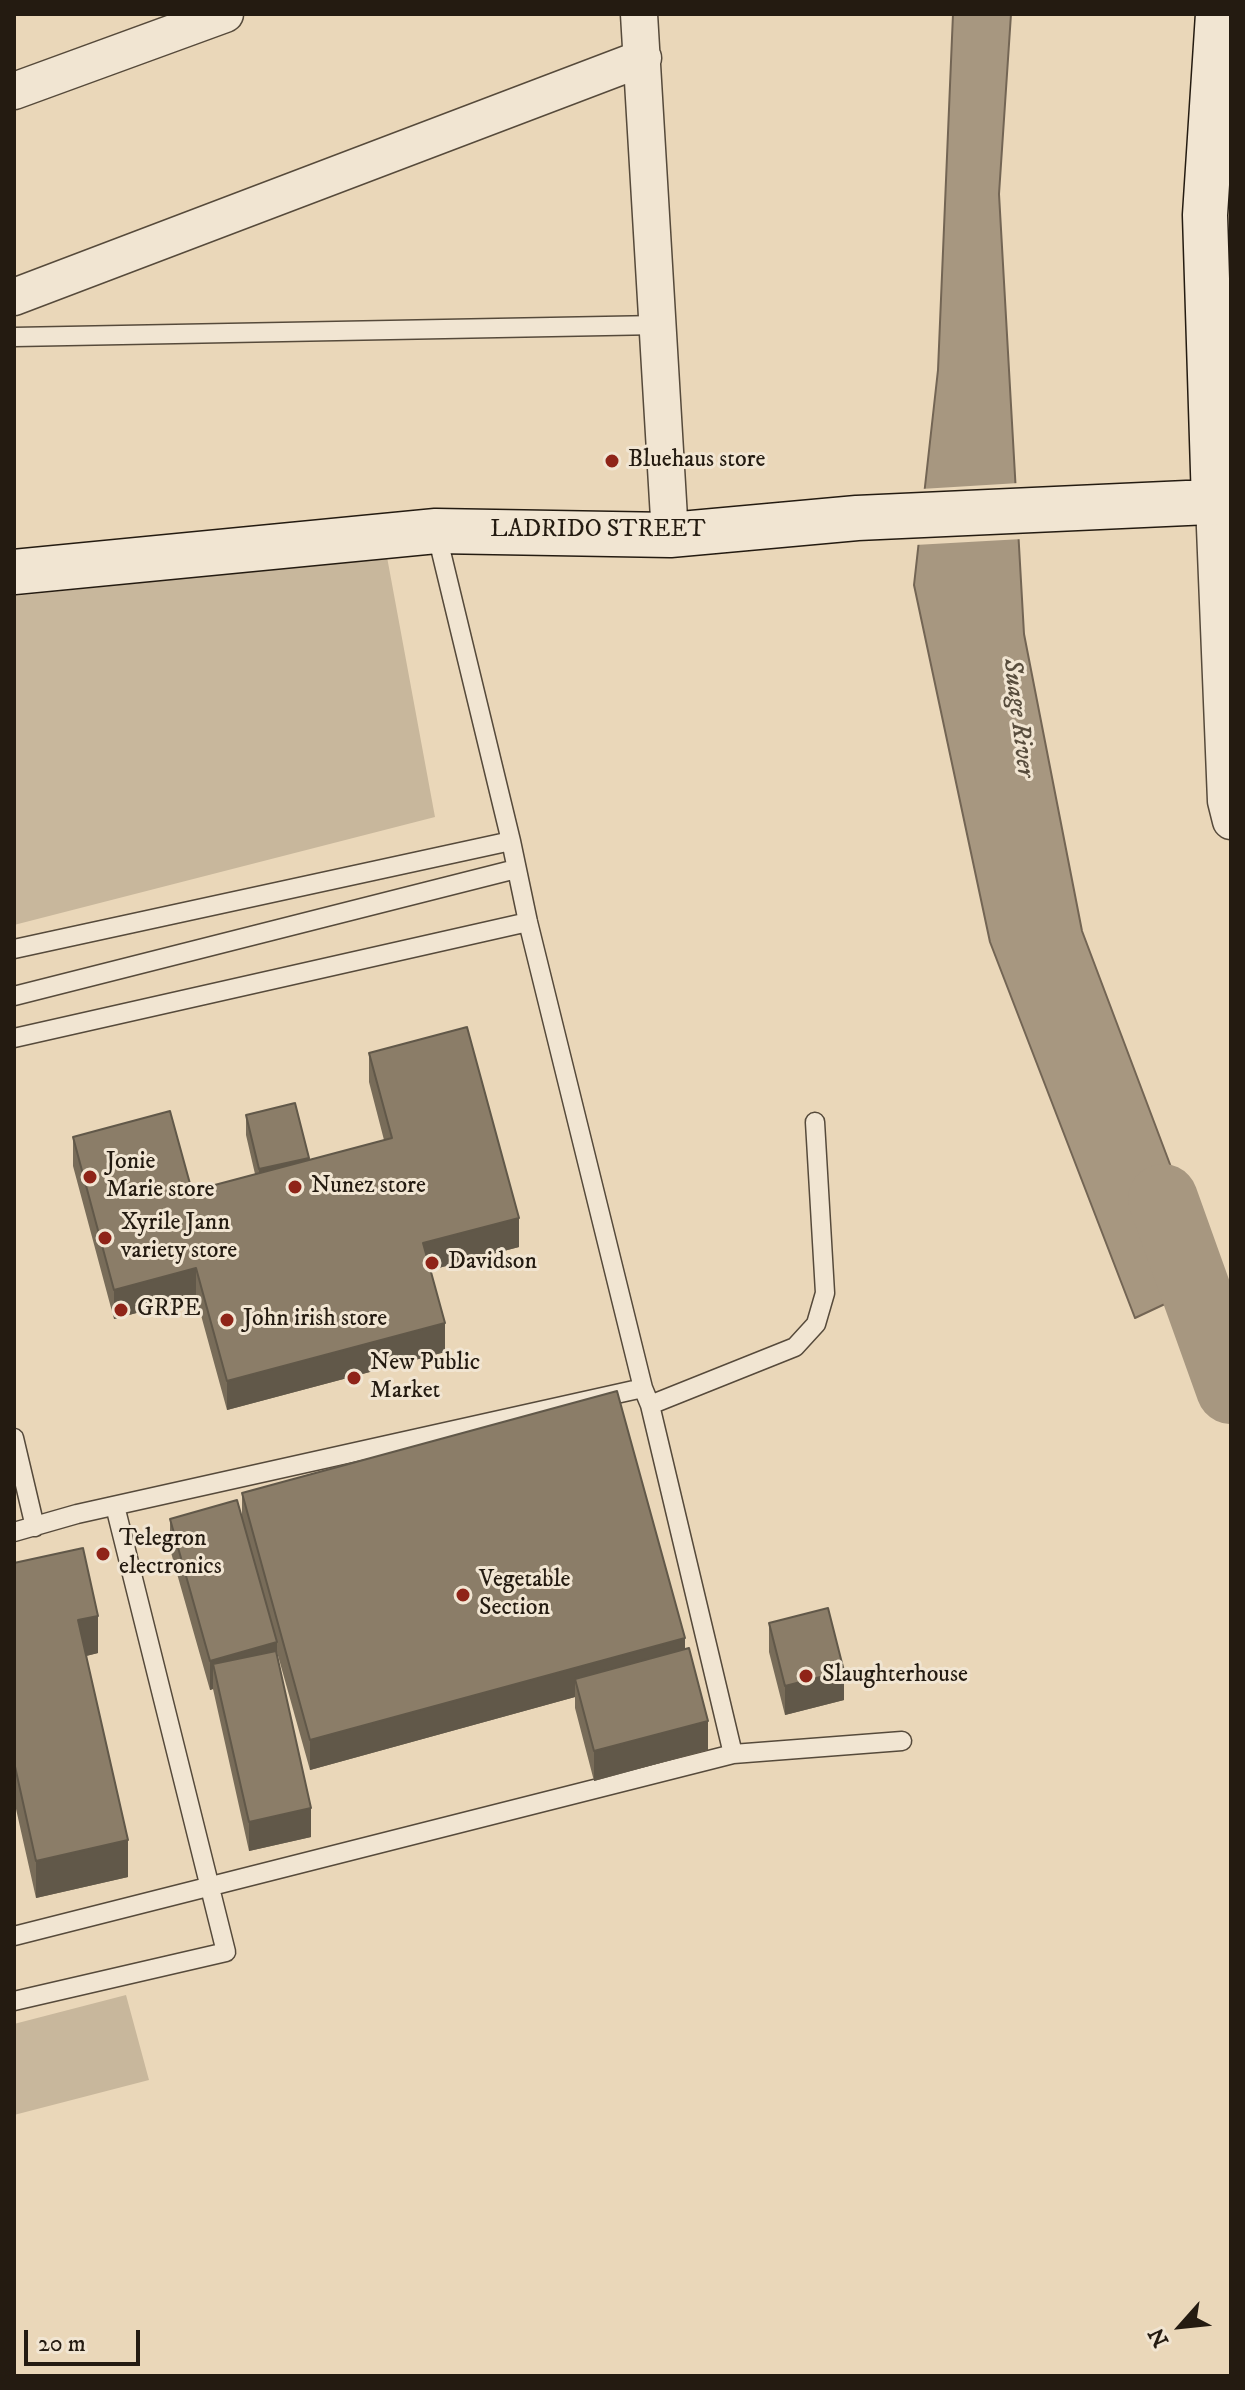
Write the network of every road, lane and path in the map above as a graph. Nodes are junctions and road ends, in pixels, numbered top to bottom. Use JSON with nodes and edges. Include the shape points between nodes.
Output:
{"nodes":[{"id":1,"x":225,"y":14,"type":"edge"},
{"id":2,"x":639,"y":14,"type":"edge"},
{"id":3,"x":1218,"y":14,"type":"edge"},
{"id":4,"x":643,"y":58,"type":"junction"},
{"id":5,"x":14,"y":91,"type":"edge"},
{"id":6,"x":14,"y":297,"type":"edge"},
{"id":7,"x":659,"y":325,"type":"junction"},
{"id":8,"x":14,"y":337,"type":"edge"},
{"id":9,"x":1222,"y":502,"type":"edge"},
{"id":10,"x":436,"y":531,"type":"junction"},
{"id":11,"x":670,"y":535,"type":"junction"},
{"id":12,"x":14,"y":572,"type":"edge"},
{"id":13,"x":1231,"y":821,"type":"edge"},
{"id":14,"x":511,"y":841,"type":"junction"},
{"id":15,"x":516,"y":869,"type":"junction"},
{"id":16,"x":528,"y":922,"type":"junction"},
{"id":17,"x":14,"y":949,"type":"edge"},
{"id":18,"x":14,"y":996,"type":"edge"},
{"id":19,"x":14,"y":1038,"type":"edge"},
{"id":20,"x":815,"y":1122,"type":"dead end"},
{"id":21,"x":646,"y":1396,"type":"junction"},
{"id":22,"x":14,"y":1438,"type":"edge"},
{"id":23,"x":115,"y":1506,"type":"junction"},
{"id":24,"x":35,"y":1527,"type":"junction"},
{"id":25,"x":14,"y":1532,"type":"edge"},
{"id":26,"x":902,"y":1741,"type":"dead end"},
{"id":27,"x":733,"y":1754,"type":"junction"},
{"id":28,"x":209,"y":1886,"type":"junction"},
{"id":29,"x":14,"y":1936,"type":"edge"},
{"id":30,"x":14,"y":2001,"type":"edge"}],
"edges":[{"from":1,"to":5,"type":"street"},
{"from":2,"to":4,"type":"street"},
{"from":3,"to":9,"type":"street","via":[[1205,215]]},
{"from":4,"to":6,"type":"street"},
{"from":4,"to":7,"type":"street"},
{"from":7,"to":8,"type":"lane"},
{"from":7,"to":11,"type":"street"},
{"from":9,"to":11,"type":"street","name":"LADRIDO STREET","via":[[857,518]]},
{"from":9,"to":13,"type":"street","via":[[1226,801]]},
{"from":10,"to":11,"type":"street","name":"LADRIDO STREET"},
{"from":10,"to":12,"type":"street","name":"LADRIDO STREET"},
{"from":10,"to":14,"type":"lane"},
{"from":14,"to":15,"type":"lane"},
{"from":14,"to":17,"type":"lane"},
{"from":15,"to":16,"type":"lane"},
{"from":15,"to":18,"type":"lane"},
{"from":16,"to":19,"type":"lane"},
{"from":16,"to":21,"type":"lane"},
{"from":20,"to":21,"type":"lane","via":[[825,1293],[816,1324],[795,1347]]},
{"from":21,"to":23,"type":"lane"},
{"from":21,"to":27,"type":"lane"},
{"from":22,"to":24,"type":"lane"},
{"from":23,"to":24,"type":"lane"},
{"from":23,"to":28,"type":"lane"},
{"from":24,"to":25,"type":"lane"},
{"from":26,"to":27,"type":"lane"},
{"from":27,"to":28,"type":"lane"},
{"from":28,"to":29,"type":"lane"},
{"from":28,"to":30,"type":"lane","via":[[226,1952]]}]}
